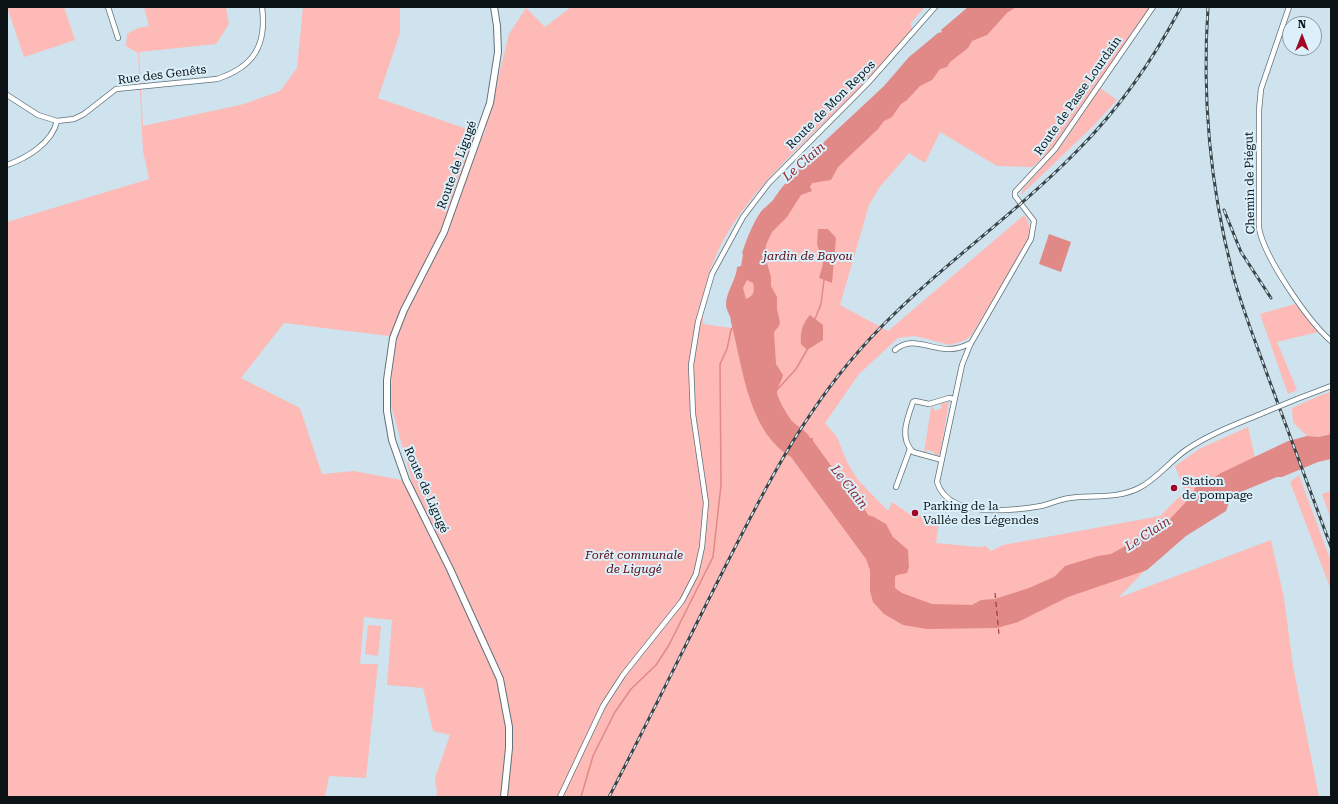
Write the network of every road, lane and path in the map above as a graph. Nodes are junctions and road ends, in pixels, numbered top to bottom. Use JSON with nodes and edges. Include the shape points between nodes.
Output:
{"nodes":[{"id":1,"x":108,"y":7,"type":"edge"},
{"id":2,"x":262,"y":7,"type":"edge"},
{"id":3,"x":494,"y":7,"type":"edge"},
{"id":4,"x":935,"y":7,"type":"edge"},
{"id":5,"x":1153,"y":7,"type":"edge"},
{"id":6,"x":1289,"y":7,"type":"edge"},
{"id":7,"x":118,"y":38,"type":"dead end"},
{"id":8,"x":7,"y":96,"type":"edge"},
{"id":9,"x":57,"y":121,"type":"junction"},
{"id":10,"x":7,"y":166,"type":"edge"},
{"id":11,"x":1331,"y":341,"type":"edge"},
{"id":12,"x":971,"y":343,"type":"junction"},
{"id":13,"x":895,"y":350,"type":"dead end"},
{"id":14,"x":1331,"y":386,"type":"edge"},
{"id":15,"x":954,"y":398,"type":"junction"},
{"id":16,"x":910,"y":449,"type":"junction"},
{"id":17,"x":942,"y":460,"type":"junction"},
{"id":18,"x":896,"y":488,"type":"dead end"},
{"id":19,"x":504,"y":797,"type":"edge"},
{"id":20,"x":560,"y":797,"type":"edge"}],
"edges":[{"from":1,"to":7,"type":"street"},
{"from":2,"to":9,"type":"street","name":"Rue des Genêts","via":[[264,28],[259,44],[253,57],[240,70],[217,79],[116,90],[84,114],[74,119]]},
{"from":3,"to":19,"type":"street","name":"Route de Ligugé","via":[[498,52],[490,103],[444,232],[392,338],[387,380],[387,411],[392,440],[406,480],[500,679],[509,727]]},
{"from":4,"to":20,"type":"street","name":"Route de Mon Repos","via":[[868,83],[781,169],[743,217],[712,274],[698,322],[691,365],[693,414],[706,503],[702,547],[696,574],[682,601],[603,706]]},
{"from":5,"to":12,"type":"street","name":"Route de Passe Lourdain","via":[[1055,149],[1015,192],[1034,221],[1031,239]]},
{"from":6,"to":11,"type":"street","name":"Chemin de Piégut","via":[[1261,89],[1259,228],[1263,244],[1299,304]]},
{"from":8,"to":9,"type":"street","name":"Rue des Genêts","via":[[38,115]]},
{"from":9,"to":10,"type":"street","via":[[56,128],[41,147]]},
{"from":12,"to":13,"type":"street","via":[[949,349],[911,343],[901,345]]},
{"from":12,"to":15,"type":"street","via":[[962,365]]},
{"from":14,"to":17,"type":"street","bridge":true,"via":[[1196,443],[1152,480],[1124,494],[1067,498],[1015,509],[972,509],[955,504],[940,491],[937,477]]},
{"from":15,"to":16,"type":"street","via":[[929,404],[912,402],[904,430]]},
{"from":15,"to":17,"type":"street"},
{"from":16,"to":17,"type":"street"},
{"from":16,"to":18,"type":"street"}]}
